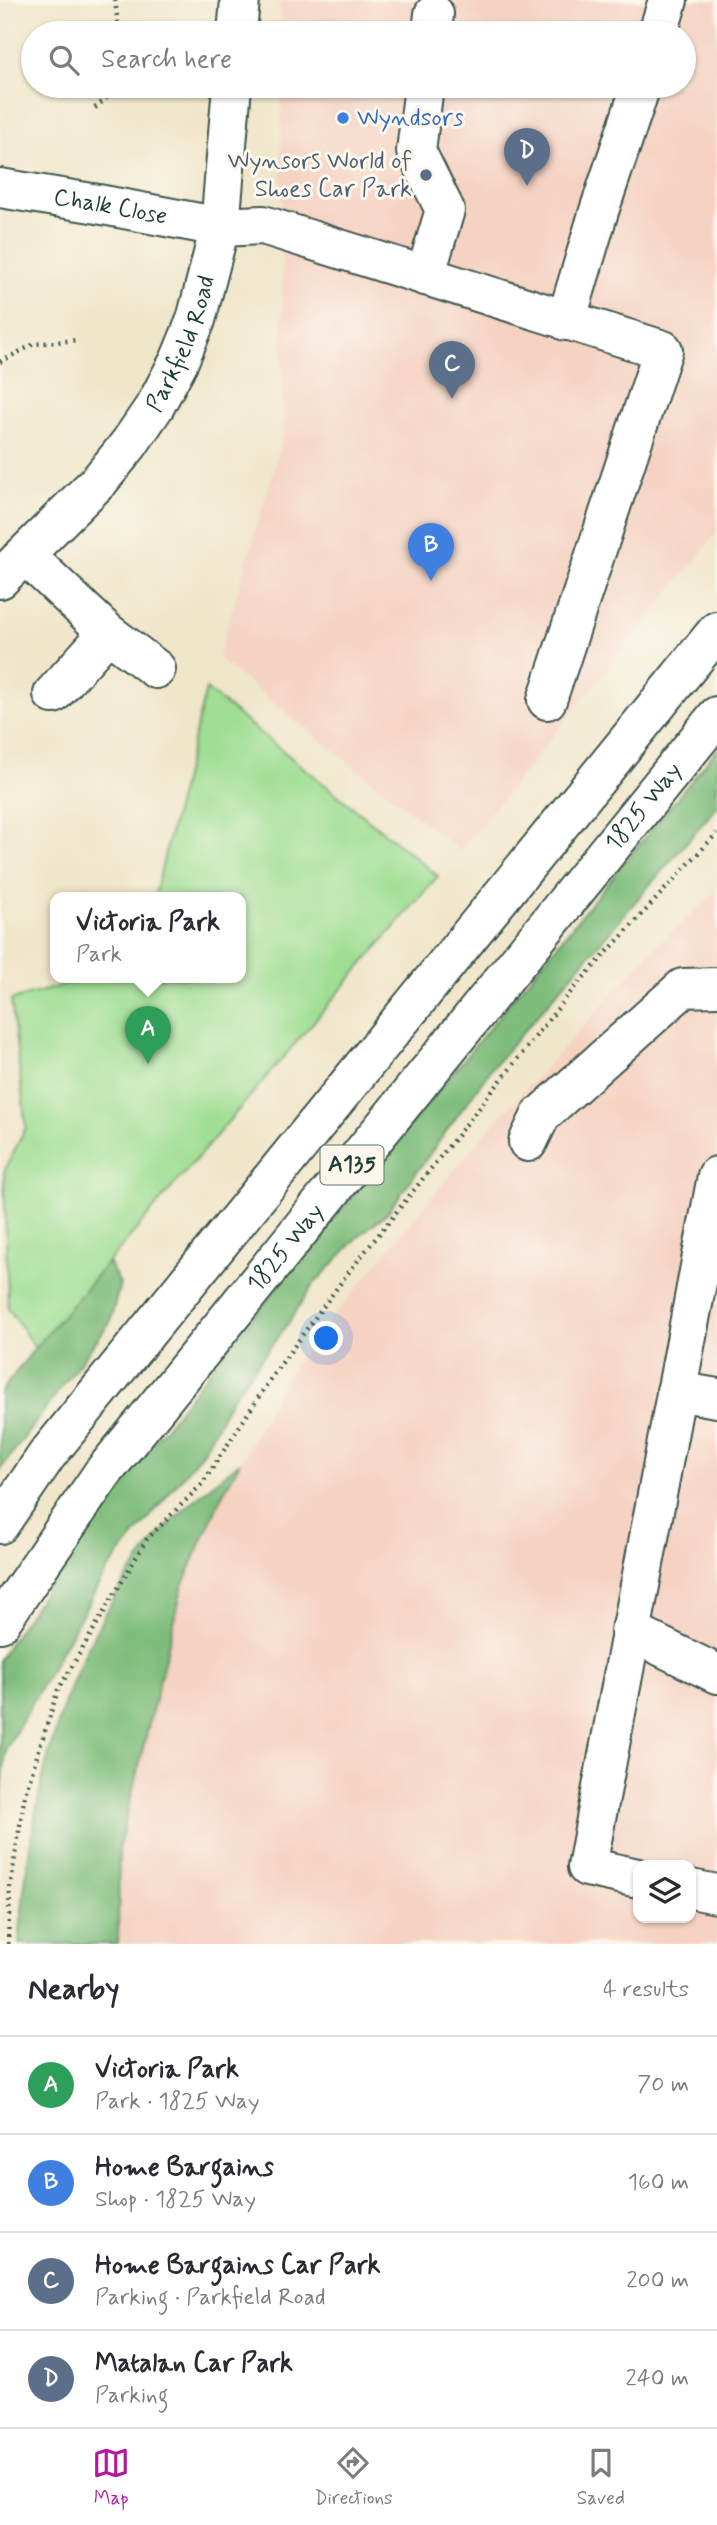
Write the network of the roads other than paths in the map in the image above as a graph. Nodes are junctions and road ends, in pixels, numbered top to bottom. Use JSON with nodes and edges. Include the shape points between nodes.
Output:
{"nodes":[{"id":1,"x":240,"y":0,"type":"edge"},
{"id":2,"x":668,"y":0,"type":"edge"},
{"id":3,"x":238,"y":21,"type":"edge"},
{"id":4,"x":661,"y":21,"type":"edge"},
{"id":5,"x":231,"y":98,"type":"edge"},
{"id":6,"x":422,"y":98,"type":"edge"},
{"id":7,"x":637,"y":98,"type":"edge"},
{"id":8,"x":0,"y":188,"type":"edge"},
{"id":9,"x":220,"y":227,"type":"junction"},
{"id":10,"x":425,"y":276,"type":"junction"},
{"id":11,"x":566,"y":321,"type":"junction"},
{"id":12,"x":13,"y":567,"type":"edge"},
{"id":13,"x":717,"y":631,"type":"edge"},
{"id":14,"x":108,"y":633,"type":"junction"},
{"id":15,"x":156,"y":669,"type":"dead end"},
{"id":16,"x":53,"y":694,"type":"dead end"},
{"id":17,"x":547,"y":700,"type":"dead end"},
{"id":18,"x":717,"y":716,"type":"edge"},
{"id":19,"x":717,"y":987,"type":"edge"},
{"id":20,"x":528,"y":1142,"type":"dead end"},
{"id":21,"x":717,"y":1176,"type":"edge"},
{"id":22,"x":676,"y":1391,"type":"junction"},
{"id":23,"x":717,"y":1398,"type":"edge"},
{"id":24,"x":0,"y":1524,"type":"edge"},
{"id":25,"x":0,"y":1623,"type":"edge"},
{"id":26,"x":629,"y":1632,"type":"junction"},
{"id":27,"x":717,"y":1674,"type":"edge"},
{"id":28,"x":633,"y":1877,"type":"edge"},
{"id":29,"x":696,"y":1890,"type":"edge"},
{"id":30,"x":717,"y":1894,"type":"edge"}],
"edges":[{"from":1,"to":3,"type":"main road"},
{"from":2,"to":4,"type":"main road"},
{"from":5,"to":9,"type":"main road","name":"Parkfield Road"},
{"from":6,"to":10,"type":"main road","via":[[416,150],[445,211]]},
{"from":7,"to":11,"type":"main road"},
{"from":8,"to":9,"type":"main road","name":"Chalk Close"},
{"from":9,"to":10,"type":"main road","name":"Chalk Close","via":[[263,225]]},
{"from":9,"to":12,"type":"main road","name":"Parkfield Road","via":[[196,320],[155,406],[100,480]]},
{"from":10,"to":11,"type":"main road","name":"Chalk Close"},
{"from":11,"to":17,"type":"main road","name":"Chalk Close","via":[[663,350]]},
{"from":12,"to":14,"type":"main road","name":"Parkfield Road"},
{"from":13,"to":24,"type":"main road","number":"A135","via":[[47,1455]]},
{"from":14,"to":15,"type":"main road","name":"Parkfield Road"},
{"from":14,"to":16,"type":"main road"},
{"from":18,"to":25,"type":"main road","name":"1825 Way","number":"A135","via":[[102,1474]]},
{"from":19,"to":20,"type":"main road","via":[[683,988],[541,1115]]},
{"from":21,"to":22,"type":"main road"},
{"from":22,"to":23,"type":"main road"},
{"from":22,"to":26,"type":"main road"},
{"from":26,"to":27,"type":"main road"},
{"from":26,"to":28,"type":"main road","via":[[587,1867]]},
{"from":29,"to":30,"type":"main road"}]}
